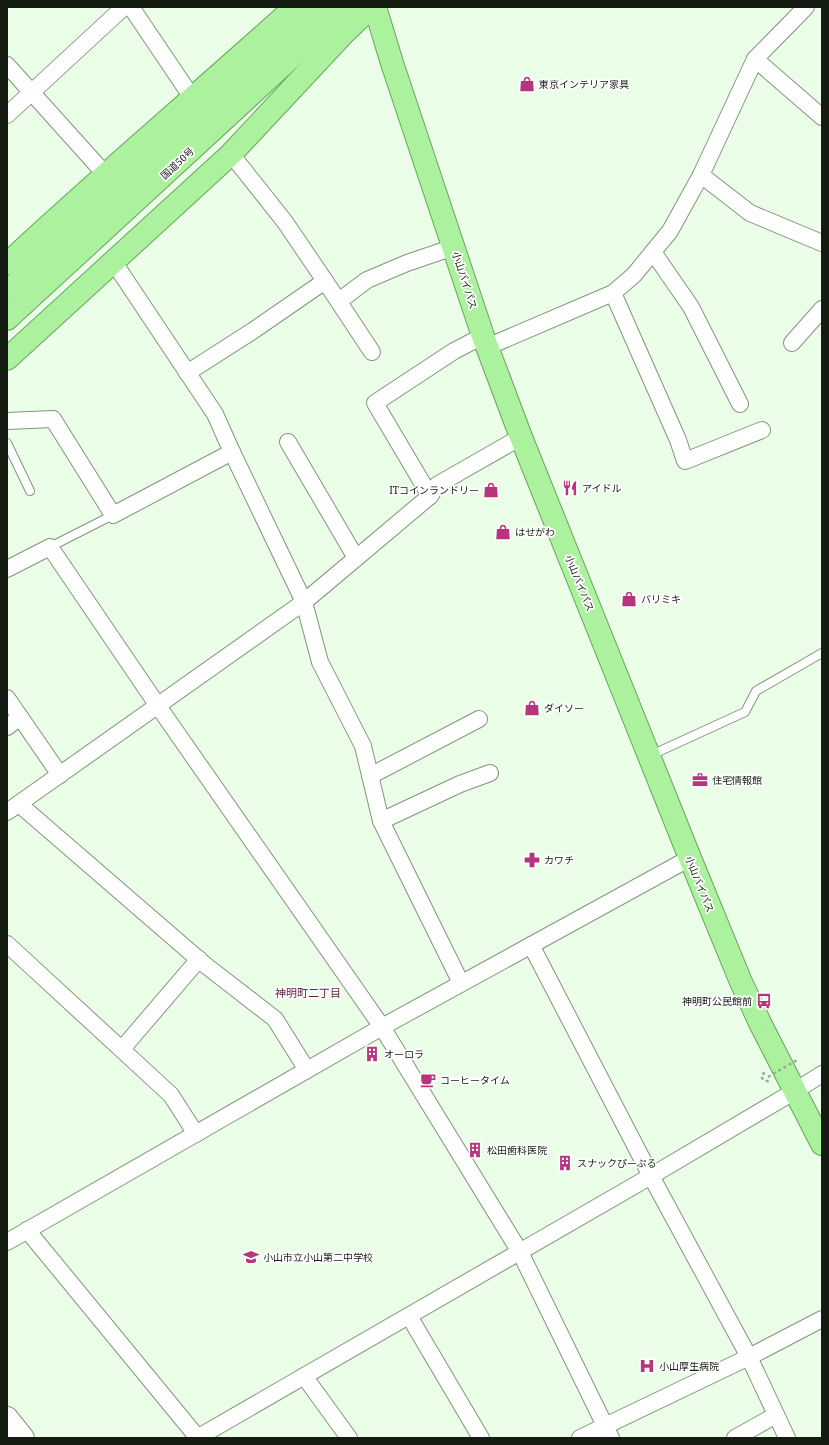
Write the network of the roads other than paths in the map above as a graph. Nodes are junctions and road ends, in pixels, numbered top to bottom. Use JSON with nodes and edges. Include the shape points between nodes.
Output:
{"nodes":[{"id":1,"x":124,"y":7,"type":"edge"},
{"id":2,"x":131,"y":7,"type":"edge"},
{"id":3,"x":295,"y":7,"type":"edge"},
{"id":4,"x":318,"y":7,"type":"edge"},
{"id":5,"x":346,"y":7,"type":"edge"},
{"id":6,"x":371,"y":7,"type":"edge"},
{"id":7,"x":375,"y":7,"type":"edge"},
{"id":8,"x":806,"y":7,"type":"edge"},
{"id":9,"x":755,"y":59,"type":"junction"},
{"id":10,"x":7,"y":66,"type":"edge"},
{"id":11,"x":31,"y":92,"type":"junction"},
{"id":12,"x":193,"y":99,"type":"junction"},
{"id":13,"x":7,"y":115,"type":"edge"},
{"id":14,"x":822,"y":117,"type":"edge"},
{"id":15,"x":232,"y":154,"type":"junction"},
{"id":16,"x":105,"y":174,"type":"junction"},
{"id":17,"x":701,"y":175,"type":"junction"},
{"id":18,"x":822,"y":243,"type":"edge"},
{"id":19,"x":454,"y":247,"type":"junction"},
{"id":20,"x":653,"y":252,"type":"junction"},
{"id":21,"x":113,"y":261,"type":"junction"},
{"id":22,"x":7,"y":264,"type":"edge"},
{"id":23,"x":325,"y":280,"type":"junction"},
{"id":24,"x":7,"y":292,"type":"edge"},
{"id":25,"x":613,"y":293,"type":"junction"},
{"id":26,"x":339,"y":301,"type":"junction"},
{"id":27,"x":822,"y":309,"type":"edge"},
{"id":28,"x":7,"y":318,"type":"edge"},
{"id":29,"x":485,"y":342,"type":"junction"},
{"id":30,"x":792,"y":343,"type":"dead end"},
{"id":31,"x":372,"y":352,"type":"dead end"},
{"id":32,"x":7,"y":359,"type":"edge"},
{"id":33,"x":187,"y":373,"type":"junction"},
{"id":34,"x":740,"y":404,"type":"dead end"},
{"id":35,"x":7,"y":421,"type":"edge"},
{"id":36,"x":762,"y":430,"type":"dead end"},
{"id":37,"x":522,"y":437,"type":"junction"},
{"id":38,"x":288,"y":442,"type":"dead end"},
{"id":39,"x":7,"y":443,"type":"edge"},
{"id":40,"x":232,"y":452,"type":"junction"},
{"id":41,"x":30,"y":491,"type":"dead end"},
{"id":42,"x":430,"y":496,"type":"junction"},
{"id":43,"x":112,"y":515,"type":"junction"},
{"id":44,"x":50,"y":547,"type":"junction"},
{"id":45,"x":356,"y":558,"type":"junction"},
{"id":46,"x":7,"y":569,"type":"edge"},
{"id":47,"x":304,"y":602,"type":"junction"},
{"id":48,"x":822,"y":653,"type":"edge"},
{"id":49,"x":7,"y":698,"type":"edge"},
{"id":50,"x":158,"y":706,"type":"junction"},
{"id":51,"x":20,"y":717,"type":"junction"},
{"id":52,"x":479,"y":719,"type":"dead end"},
{"id":53,"x":7,"y":727,"type":"edge"},
{"id":54,"x":649,"y":756,"type":"junction"},
{"id":55,"x":490,"y":773,"type":"dead end"},
{"id":56,"x":60,"y":775,"type":"junction"},
{"id":57,"x":370,"y":776,"type":"junction"},
{"id":58,"x":13,"y":808,"type":"edge"},
{"id":59,"x":381,"y":821,"type":"junction"},
{"id":60,"x":690,"y":858,"type":"junction"},
{"id":61,"x":7,"y":944,"type":"edge"},
{"id":62,"x":531,"y":945,"type":"junction"},
{"id":63,"x":198,"y":959,"type":"junction"},
{"id":64,"x":461,"y":983,"type":"junction"},
{"id":65,"x":382,"y":1027,"type":"junction"},
{"id":66,"x":122,"y":1049,"type":"junction"},
{"id":67,"x":307,"y":1070,"type":"junction"},
{"id":68,"x":822,"y":1074,"type":"edge"},
{"id":69,"x":795,"y":1092,"type":"junction"},
{"id":70,"x":196,"y":1134,"type":"junction"},
{"id":71,"x":822,"y":1144,"type":"edge"},
{"id":72,"x":651,"y":1176,"type":"junction"},
{"id":73,"x":27,"y":1230,"type":"junction"},
{"id":74,"x":7,"y":1242,"type":"edge"},
{"id":75,"x":520,"y":1252,"type":"junction"},
{"id":76,"x":408,"y":1316,"type":"junction"},
{"id":77,"x":822,"y":1319,"type":"edge"},
{"id":78,"x":749,"y":1357,"type":"junction"},
{"id":79,"x":304,"y":1376,"type":"junction"},
{"id":80,"x":776,"y":1415,"type":"junction"},
{"id":81,"x":7,"y":1418,"type":"edge"},
{"id":82,"x":608,"y":1432,"type":"edge"},
{"id":83,"x":23,"y":1438,"type":"edge"},
{"id":84,"x":198,"y":1438,"type":"edge"},
{"id":85,"x":348,"y":1438,"type":"edge"},
{"id":86,"x":481,"y":1438,"type":"edge"},
{"id":87,"x":580,"y":1438,"type":"edge"},
{"id":88,"x":735,"y":1438,"type":"edge"},
{"id":89,"x":787,"y":1438,"type":"edge"}],
"edges":[{"from":1,"to":11,"type":"street"},
{"from":2,"to":12,"type":"street"},
{"from":3,"to":12,"type":"highway"},
{"from":4,"to":24,"type":"highway","name":"国道50号"},
{"from":5,"to":28,"type":"highway","name":"国道50号"},
{"from":6,"to":15,"type":"highway"},
{"from":7,"to":19,"type":"highway","name":"小山バイパス"},
{"from":8,"to":9,"type":"street"},
{"from":9,"to":14,"type":"street"},
{"from":9,"to":17,"type":"street"},
{"from":10,"to":11,"type":"street"},
{"from":11,"to":13,"type":"street"},
{"from":11,"to":16,"type":"street"},
{"from":12,"to":16,"type":"highway"},
{"from":15,"to":21,"type":"highway"},
{"from":15,"to":23,"type":"street","via":[[285,222]]},
{"from":16,"to":22,"type":"highway"},
{"from":17,"to":18,"type":"street","via":[[750,213]]},
{"from":17,"to":20,"type":"street","via":[[670,231]]},
{"from":19,"to":26,"type":"street","via":[[367,280]]},
{"from":19,"to":29,"type":"highway","name":"小山バイパス"},
{"from":20,"to":25,"type":"street","via":[[634,275]]},
{"from":20,"to":34,"type":"street","via":[[691,307]]},
{"from":21,"to":32,"type":"highway"},
{"from":21,"to":33,"type":"street"},
{"from":23,"to":26,"type":"street"},
{"from":23,"to":33,"type":"street"},
{"from":25,"to":29,"type":"street"},
{"from":25,"to":36,"type":"street","via":[[685,461]]},
{"from":26,"to":31,"type":"street"},
{"from":27,"to":30,"type":"street"},
{"from":29,"to":37,"type":"highway","name":"小山バイパス"},
{"from":29,"to":42,"type":"street","via":[[454,352],[375,403]]},
{"from":33,"to":40,"type":"street","via":[[215,414]]},
{"from":35,"to":43,"type":"street","via":[[53,419]]},
{"from":37,"to":42,"type":"street","via":[[437,484]]},
{"from":37,"to":54,"type":"highway","name":"小山バイパス"},
{"from":38,"to":45,"type":"street"},
{"from":39,"to":41,"type":"lane"},
{"from":40,"to":43,"type":"street"},
{"from":40,"to":47,"type":"street"},
{"from":42,"to":45,"type":"street"},
{"from":43,"to":44,"type":"lane"},
{"from":44,"to":46,"type":"street"},
{"from":44,"to":50,"type":"street"},
{"from":45,"to":47,"type":"street"},
{"from":47,"to":50,"type":"street"},
{"from":47,"to":57,"type":"street","via":[[320,662],[363,746]]},
{"from":48,"to":54,"type":"lane","via":[[756,691],[745,712]]},
{"from":49,"to":51,"type":"street"},
{"from":50,"to":56,"type":"street"},
{"from":50,"to":65,"type":"street"},
{"from":51,"to":53,"type":"street"},
{"from":51,"to":56,"type":"street"},
{"from":52,"to":57,"type":"street"},
{"from":54,"to":60,"type":"highway","name":"小山バイパス"},
{"from":55,"to":59,"type":"street","via":[[460,784]]},
{"from":56,"to":58,"type":"street"},
{"from":57,"to":59,"type":"street"},
{"from":58,"to":63,"type":"street"},
{"from":59,"to":64,"type":"street"},
{"from":60,"to":62,"type":"street"},
{"from":60,"to":69,"type":"highway","name":"小山バイパス","via":[[741,982]]},
{"from":61,"to":66,"type":"street"},
{"from":62,"to":64,"type":"street"},
{"from":62,"to":72,"type":"street"},
{"from":63,"to":66,"type":"street"},
{"from":63,"to":67,"type":"street","via":[[275,1019]]},
{"from":64,"to":65,"type":"street"},
{"from":65,"to":67,"type":"street"},
{"from":65,"to":75,"type":"street"},
{"from":66,"to":70,"type":"street","via":[[171,1095]]},
{"from":67,"to":70,"type":"street"},
{"from":68,"to":69,"type":"street"},
{"from":69,"to":71,"type":"highway","name":"小山バイパス"},
{"from":69,"to":72,"type":"street"},
{"from":70,"to":73,"type":"street"},
{"from":72,"to":75,"type":"street"},
{"from":72,"to":78,"type":"street"},
{"from":73,"to":74,"type":"street"},
{"from":73,"to":84,"type":"street"},
{"from":75,"to":76,"type":"street"},
{"from":75,"to":82,"type":"street"},
{"from":76,"to":79,"type":"street"},
{"from":76,"to":86,"type":"street"},
{"from":77,"to":78,"type":"street"},
{"from":78,"to":80,"type":"street"},
{"from":78,"to":82,"type":"street"},
{"from":79,"to":84,"type":"street"},
{"from":79,"to":85,"type":"street"},
{"from":80,"to":88,"type":"street"},
{"from":80,"to":89,"type":"street"},
{"from":81,"to":83,"type":"main road"},
{"from":82,"to":87,"type":"street"}]}
